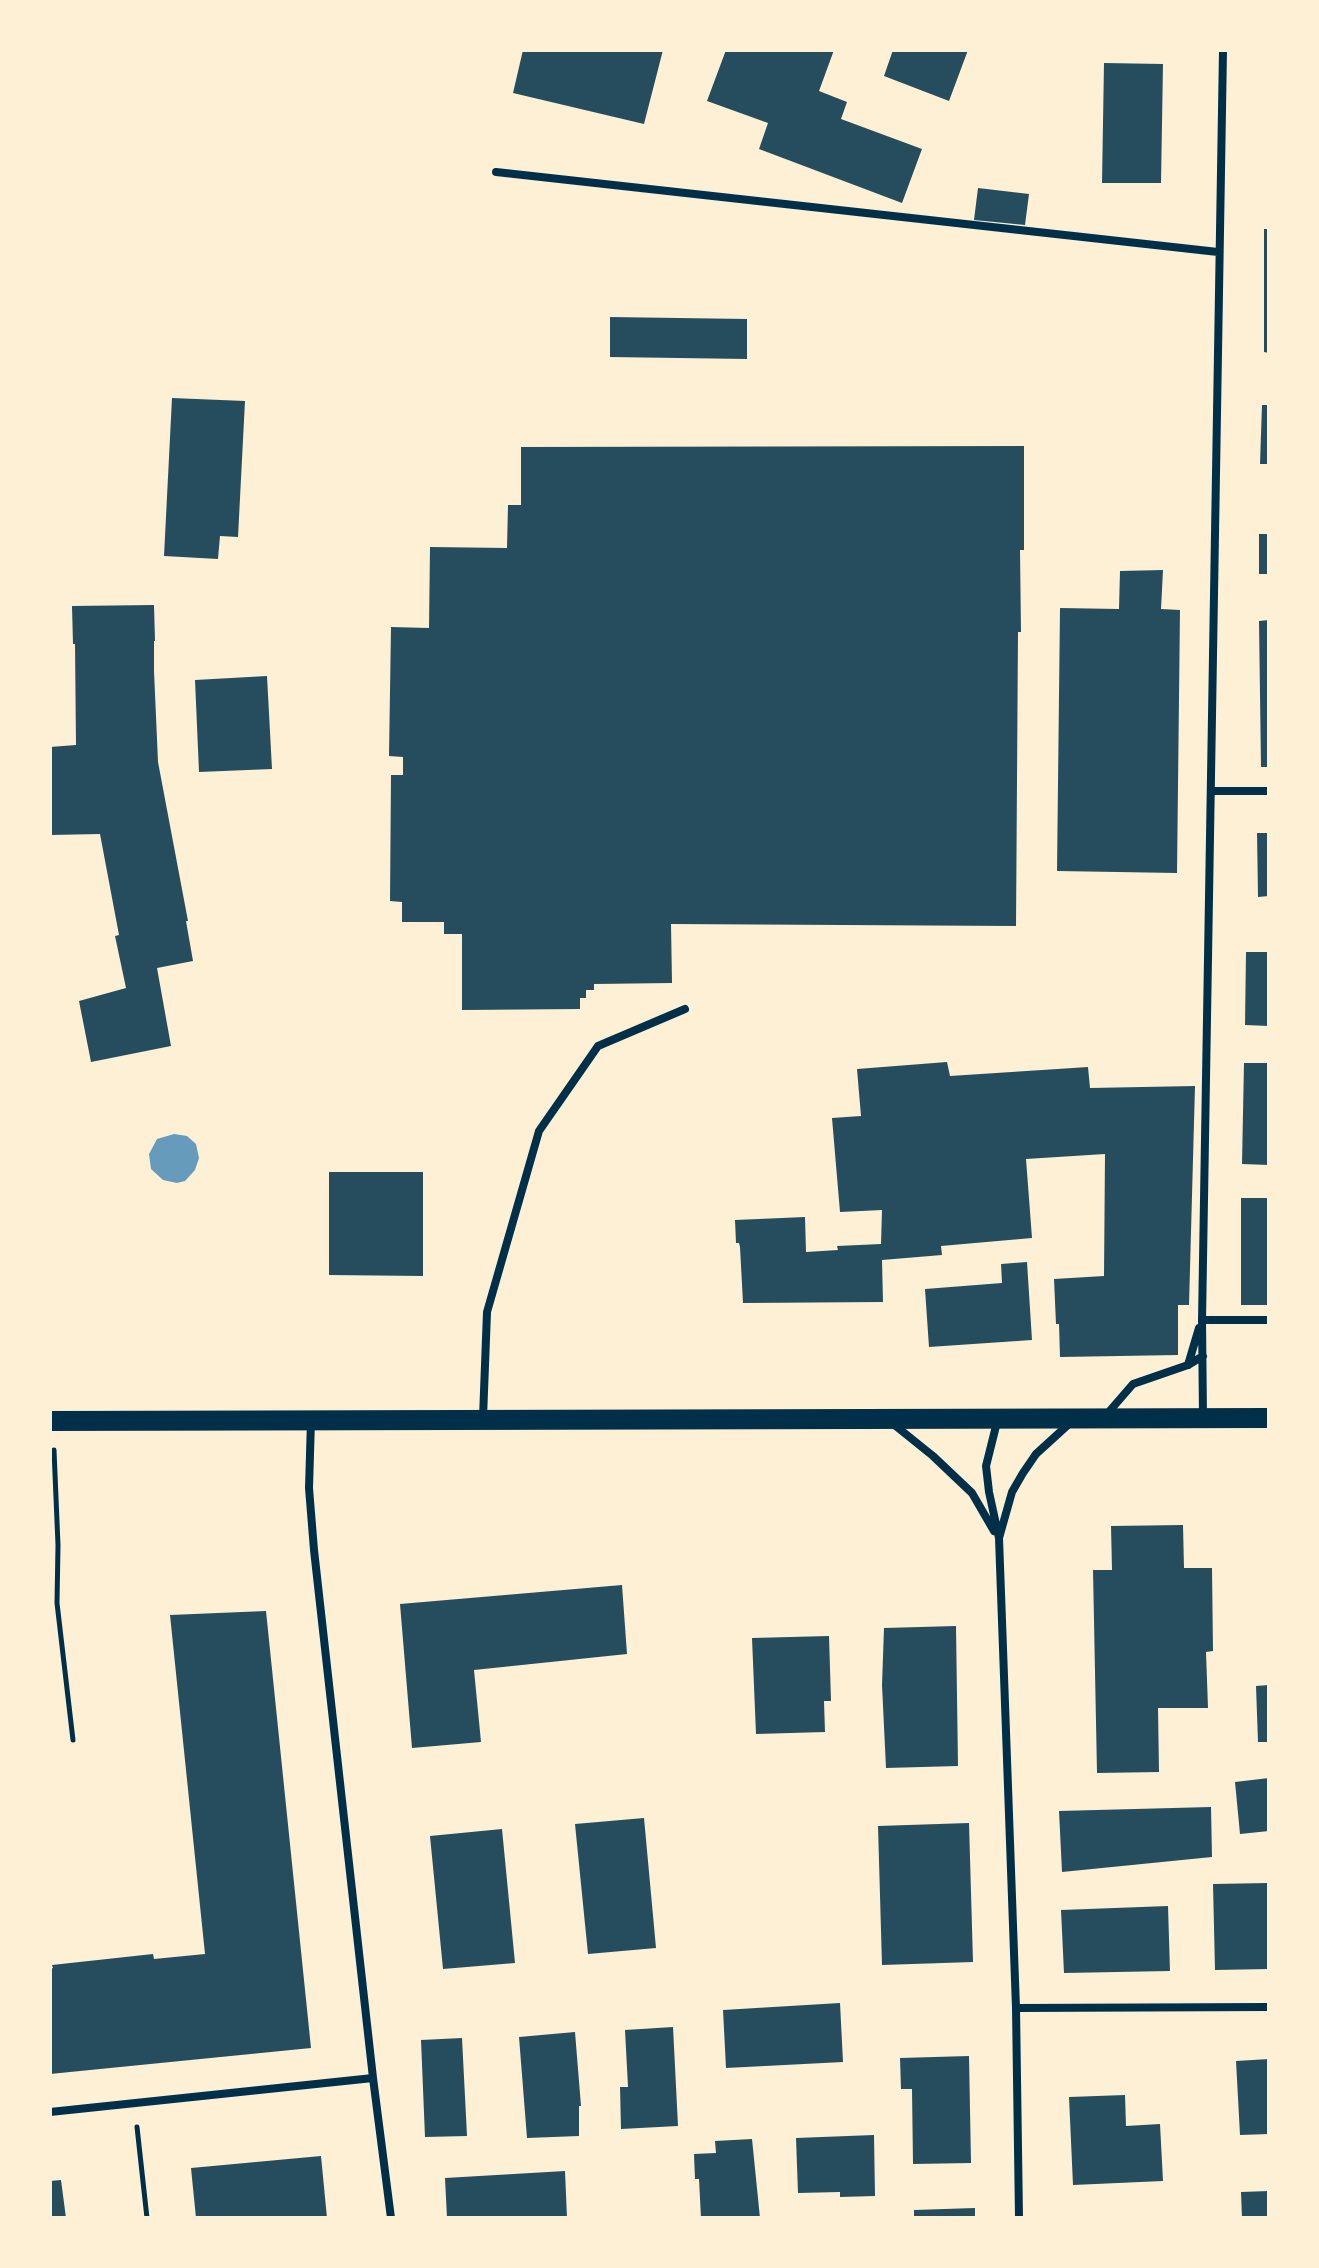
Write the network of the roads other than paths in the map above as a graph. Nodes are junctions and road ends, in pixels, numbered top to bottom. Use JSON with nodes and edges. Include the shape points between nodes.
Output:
{"nodes":[{"id":1,"x":1223,"y":50,"type":"edge"},
{"id":2,"x":496,"y":172,"type":"dead end"},
{"id":3,"x":1218,"y":252,"type":"junction"},
{"id":4,"x":1212,"y":791,"type":"junction"},
{"id":5,"x":1269,"y":791,"type":"edge"},
{"id":6,"x":685,"y":1009,"type":"dead end"},
{"id":7,"x":1202,"y":1320,"type":"junction"},
{"id":8,"x":1269,"y":1320,"type":"edge"},
{"id":9,"x":1203,"y":1356,"type":"junction"},
{"id":10,"x":1188,"y":1365,"type":"junction"},
{"id":11,"x":1104,"y":1417,"type":"junction"},
{"id":12,"x":886,"y":1418,"type":"junction"},
{"id":13,"x":998,"y":1418,"type":"junction"},
{"id":14,"x":1076,"y":1418,"type":"junction"},
{"id":15,"x":1203,"y":1418,"type":"junction"},
{"id":16,"x":1269,"y":1418,"type":"edge"},
{"id":17,"x":483,"y":1419,"type":"junction"},
{"id":18,"x":311,"y":1420,"type":"junction"},
{"id":19,"x":50,"y":1421,"type":"edge"},
{"id":20,"x":999,"y":1538,"type":"junction"},
{"id":21,"x":1269,"y":2007,"type":"edge"},
{"id":22,"x":1016,"y":2008,"type":"junction"},
{"id":23,"x":373,"y":2078,"type":"junction"},
{"id":24,"x":50,"y":2112,"type":"edge"},
{"id":25,"x":391,"y":2218,"type":"edge"},
{"id":26,"x":1019,"y":2218,"type":"edge"}],
"edges":[{"from":1,"to":3,"type":"street"},
{"from":2,"to":3,"type":"street"},
{"from":3,"to":4,"type":"street"},
{"from":4,"to":5,"type":"street"},
{"from":4,"to":7,"type":"street"},
{"from":6,"to":17,"type":"street","via":[[598,1046],[539,1131],[487,1312]]},
{"from":7,"to":8,"type":"street"},
{"from":7,"to":9,"type":"street"},
{"from":7,"to":10,"type":"street"},
{"from":9,"to":10,"type":"street"},
{"from":9,"to":15,"type":"street"},
{"from":10,"to":11,"type":"street","via":[[1133,1384]]},
{"from":11,"to":14,"type":"main road"},
{"from":11,"to":15,"type":"main road"},
{"from":12,"to":13,"type":"main road"},
{"from":12,"to":17,"type":"main road"},
{"from":12,"to":20,"type":"street","via":[[972,1493]]},
{"from":13,"to":14,"type":"main road"},
{"from":13,"to":20,"type":"street","via":[[986,1466]]},
{"from":14,"to":20,"type":"street","via":[[1023,1473]]},
{"from":15,"to":16,"type":"main road"},
{"from":17,"to":18,"type":"main road"},
{"from":18,"to":19,"type":"main road"},
{"from":18,"to":23,"type":"street","via":[[314,1550]]},
{"from":20,"to":22,"type":"street"},
{"from":21,"to":22,"type":"street"},
{"from":22,"to":26,"type":"street"},
{"from":23,"to":24,"type":"street"},
{"from":23,"to":25,"type":"street"}]}
